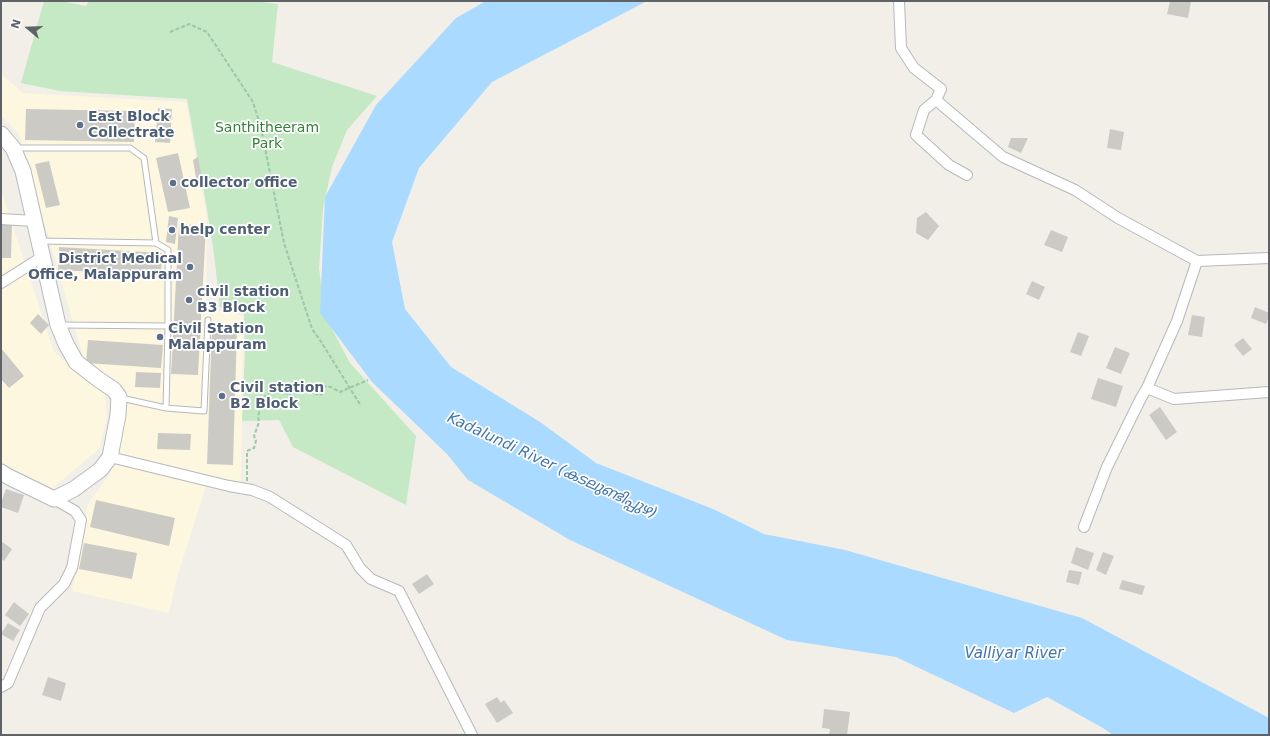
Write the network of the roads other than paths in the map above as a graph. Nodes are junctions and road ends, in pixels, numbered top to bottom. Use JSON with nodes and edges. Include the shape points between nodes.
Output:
{"nodes":[{"id":1,"x":899,"y":1,"type":"edge"},
{"id":2,"x":936,"y":100,"type":"junction"},
{"id":3,"x":1,"y":134,"type":"edge"},
{"id":4,"x":13,"y":148,"type":"junction"},
{"id":5,"x":967,"y":176,"type":"dead end"},
{"id":6,"x":1,"y":219,"type":"edge"},
{"id":7,"x":34,"y":221,"type":"junction"},
{"id":8,"x":38,"y":241,"type":"junction"},
{"id":9,"x":156,"y":243,"type":"junction"},
{"id":10,"x":42,"y":257,"type":"junction"},
{"id":11,"x":1269,"y":258,"type":"edge"},
{"id":12,"x":1197,"y":261,"type":"junction"},
{"id":13,"x":1,"y":283,"type":"edge"},
{"id":14,"x":208,"y":320,"type":"dead end"},
{"id":15,"x":58,"y":325,"type":"junction"},
{"id":16,"x":168,"y":326,"type":"junction"},
{"id":17,"x":1147,"y":388,"type":"junction"},
{"id":18,"x":1269,"y":392,"type":"edge"},
{"id":19,"x":119,"y":397,"type":"junction"},
{"id":20,"x":166,"y":408,"type":"junction"},
{"id":21,"x":110,"y":457,"type":"junction"},
{"id":22,"x":1,"y":472,"type":"edge"},
{"id":23,"x":54,"y":499,"type":"junction"},
{"id":24,"x":1084,"y":527,"type":"dead end"},
{"id":25,"x":1,"y":687,"type":"edge"},
{"id":26,"x":472,"y":735,"type":"edge"}],
"edges":[{"from":1,"to":2,"type":"street","via":[[901,48],[914,68],[941,89]]},
{"from":2,"to":5,"type":"street","via":[[924,110],[916,135],[949,165]]},
{"from":2,"to":12,"type":"street","via":[[1003,157],[1075,190],[1118,218]]},
{"from":3,"to":4,"type":"street"},
{"from":4,"to":7,"type":"street","via":[[22,171]]},
{"from":4,"to":9,"type":"lane","via":[[130,148],[144,158]]},
{"from":6,"to":7,"type":"street"},
{"from":7,"to":8,"type":"street"},
{"from":8,"to":9,"type":"lane"},
{"from":8,"to":10,"type":"street"},
{"from":9,"to":16,"type":"lane","via":[[168,250]]},
{"from":10,"to":13,"type":"street"},
{"from":10,"to":15,"type":"street"},
{"from":11,"to":12,"type":"street"},
{"from":12,"to":17,"type":"street","via":[[1177,321]]},
{"from":14,"to":20,"type":"lane","via":[[204,411]]},
{"from":15,"to":16,"type":"lane"},
{"from":15,"to":19,"type":"street","via":[[76,362],[114,390]]},
{"from":16,"to":20,"type":"lane"},
{"from":17,"to":18,"type":"street","via":[[1174,398]]},
{"from":17,"to":24,"type":"street","via":[[1107,467]]},
{"from":19,"to":20,"type":"lane"},
{"from":19,"to":21,"type":"street"},
{"from":21,"to":23,"type":"street","via":[[100,470],[74,489]]},
{"from":21,"to":26,"type":"street","via":[[252,490],[270,498],[346,545],[360,568],[371,579],[399,592]]},
{"from":22,"to":23,"type":"street"},
{"from":23,"to":25,"type":"street","via":[[75,511],[81,520],[72,568],[64,584],[40,608],[8,683]]}]}
